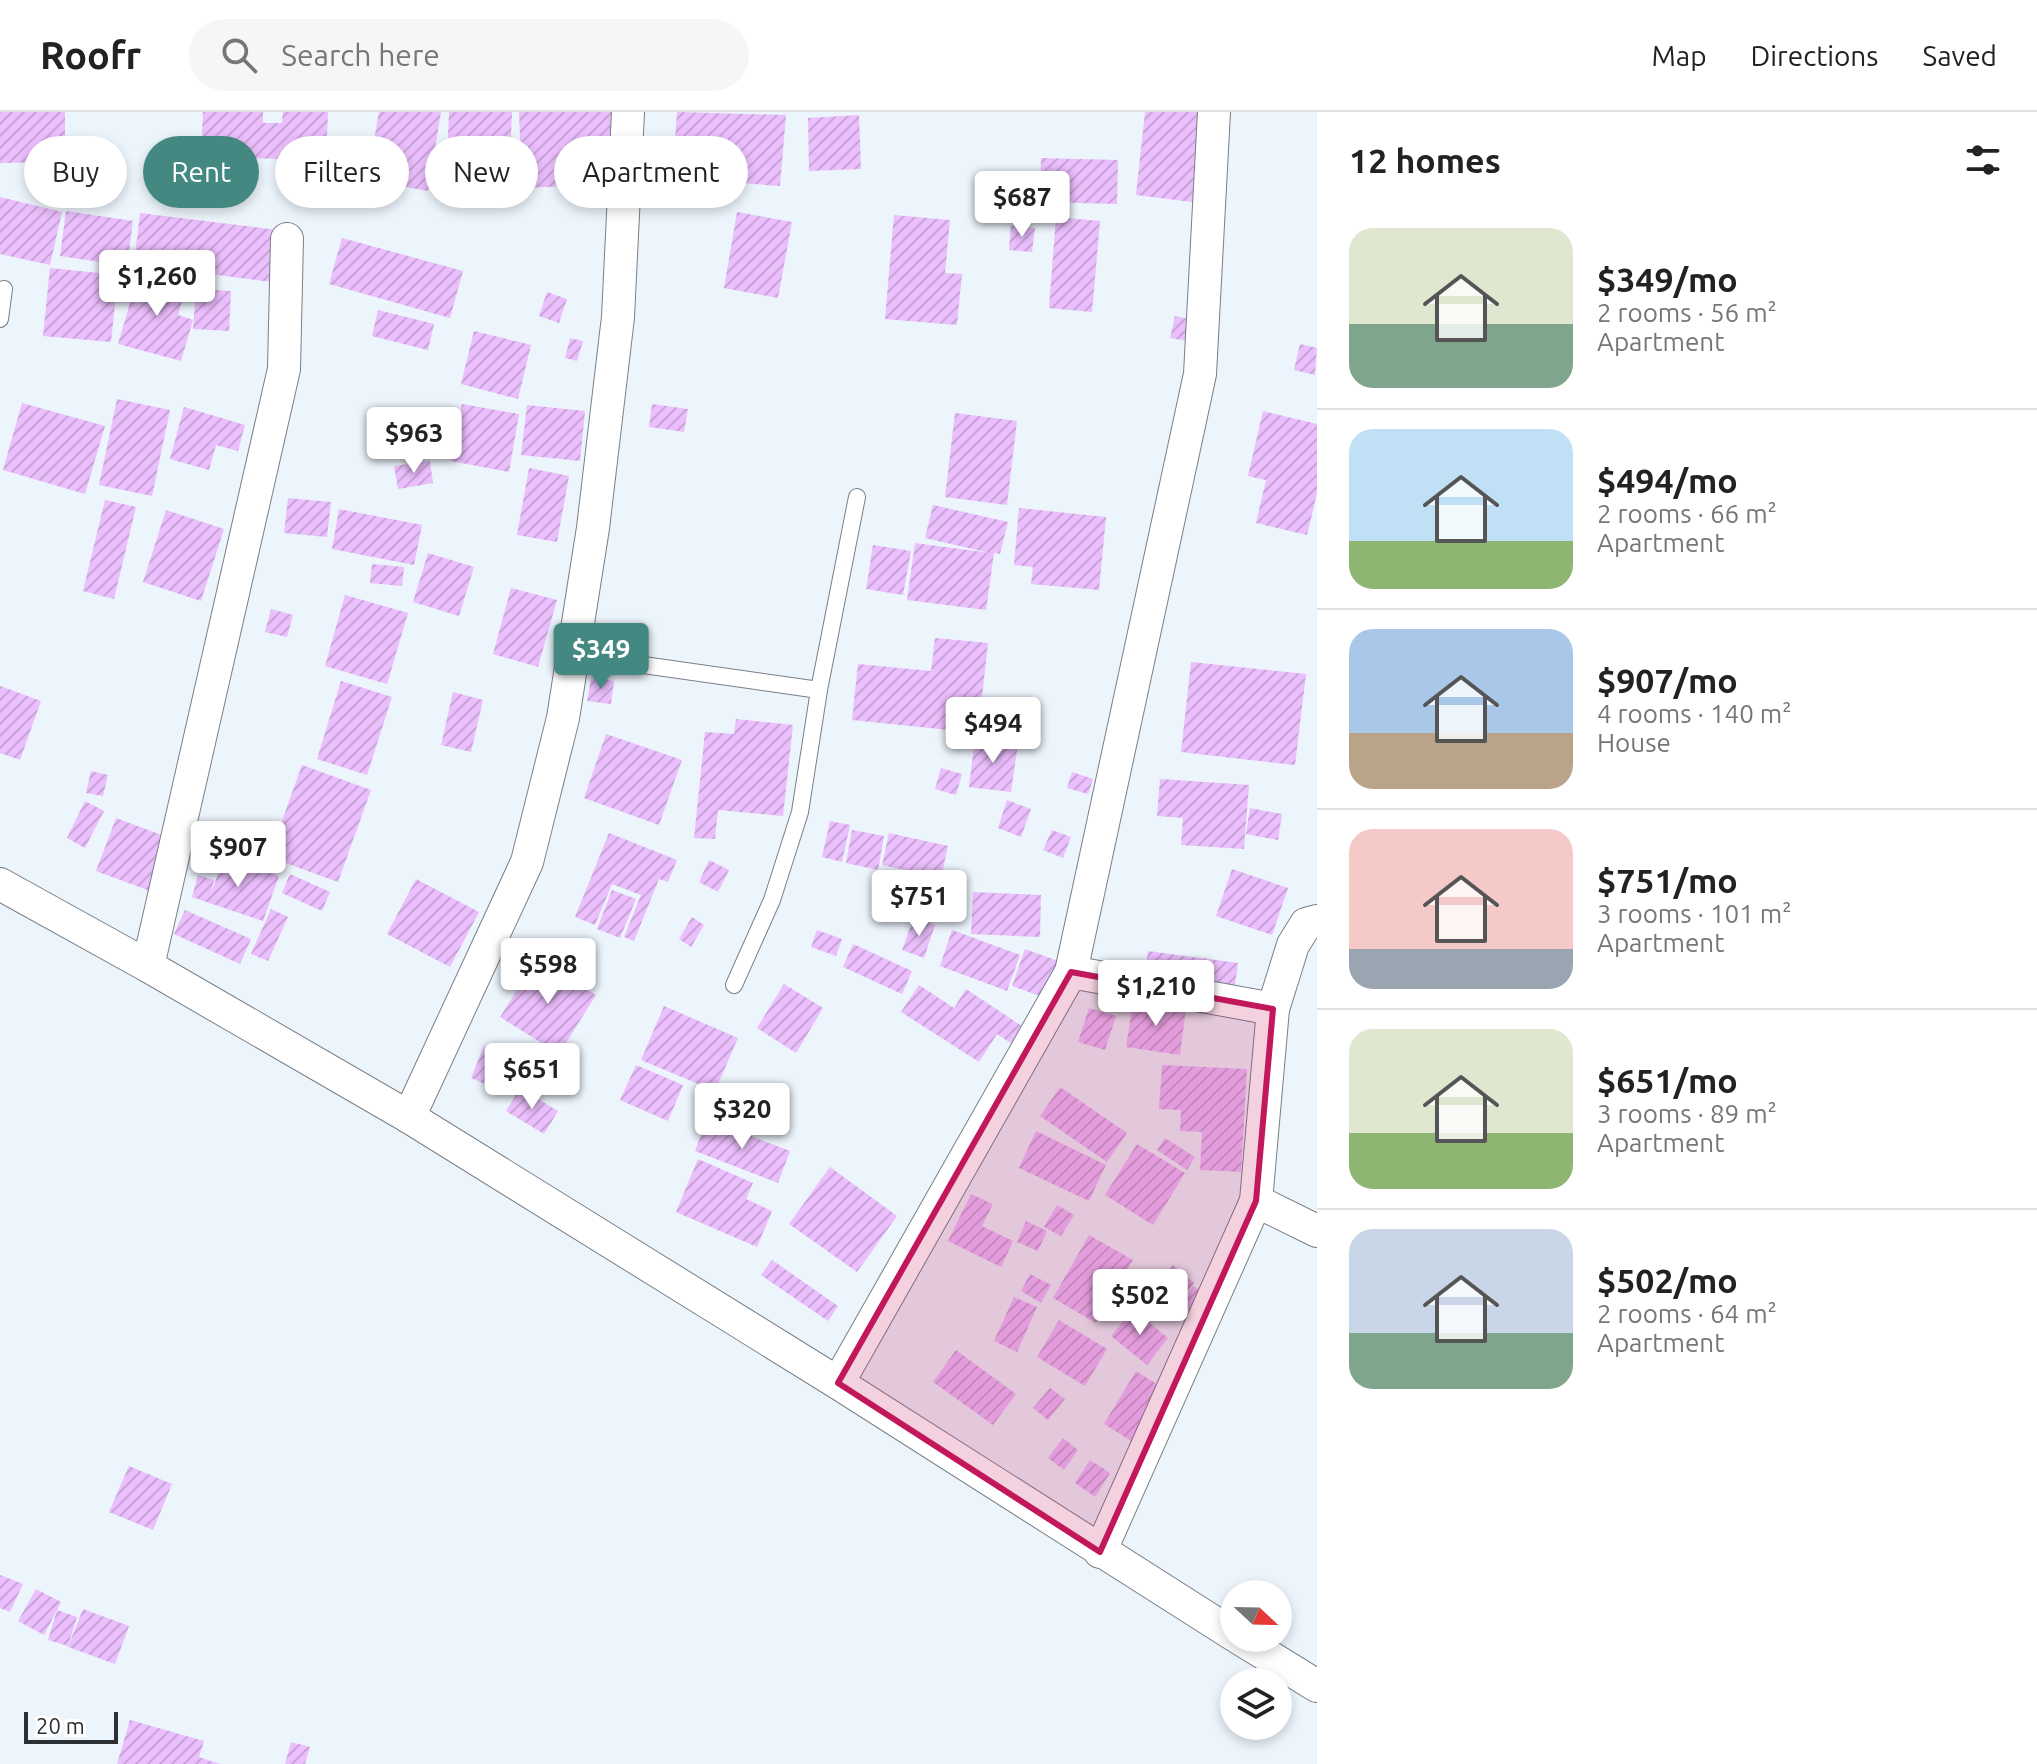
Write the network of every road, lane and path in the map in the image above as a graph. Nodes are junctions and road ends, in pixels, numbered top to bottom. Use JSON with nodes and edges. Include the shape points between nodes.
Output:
{"nodes":[{"id":1,"x":628,"y":112,"type":"edge"},
{"id":2,"x":1214,"y":112,"type":"edge"},
{"id":3,"x":287,"y":239,"type":"dead end"},
{"id":4,"x":4,"y":289,"type":"dead end"},
{"id":5,"x":0,"y":319,"type":"edge"},
{"id":6,"x":857,"y":497,"type":"dead end"},
{"id":7,"x":573,"y":655,"type":"junction"},
{"id":8,"x":819,"y":690,"type":"junction"},
{"id":9,"x":0,"y":884,"type":"edge"},
{"id":10,"x":1317,"y":921,"type":"edge"},
{"id":11,"x":148,"y":966,"type":"junction"},
{"id":12,"x":1071,"y":972,"type":"junction"},
{"id":13,"x":734,"y":985,"type":"dead end"},
{"id":14,"x":1273,"y":1009,"type":"junction"},
{"id":15,"x":409,"y":1117,"type":"junction"},
{"id":16,"x":1256,"y":1201,"type":"junction"},
{"id":17,"x":1317,"y":1231,"type":"edge"},
{"id":18,"x":838,"y":1383,"type":"junction"},
{"id":19,"x":1100,"y":1552,"type":"junction"},
{"id":20,"x":1220,"y":1626,"type":"edge"},
{"id":21,"x":1262,"y":1652,"type":"edge"},
{"id":22,"x":1317,"y":1686,"type":"edge"}],
"edges":[{"from":1,"to":7,"type":"street","via":[[618,317]]},
{"from":2,"to":12,"type":"street","via":[[1200,374]]},
{"from":3,"to":11,"type":"street","via":[[284,369]]},
{"from":4,"to":5,"type":"lane"},
{"from":6,"to":8,"type":"lane"},
{"from":7,"to":8,"type":"lane"},
{"from":7,"to":15,"type":"street","via":[[527,862]]},
{"from":8,"to":13,"type":"lane","via":[[790,849]]},
{"from":9,"to":11,"type":"street"},
{"from":10,"to":14,"type":"street","via":[[1306,924],[1293,945]]},
{"from":11,"to":15,"type":"street"},
{"from":12,"to":14,"type":"street"},
{"from":12,"to":18,"type":"street"},
{"from":14,"to":16,"type":"street"},
{"from":15,"to":18,"type":"street"},
{"from":16,"to":17,"type":"street"},
{"from":16,"to":19,"type":"street"},
{"from":18,"to":19,"type":"street"},
{"from":19,"to":20,"type":"street"},
{"from":21,"to":22,"type":"street"}]}
